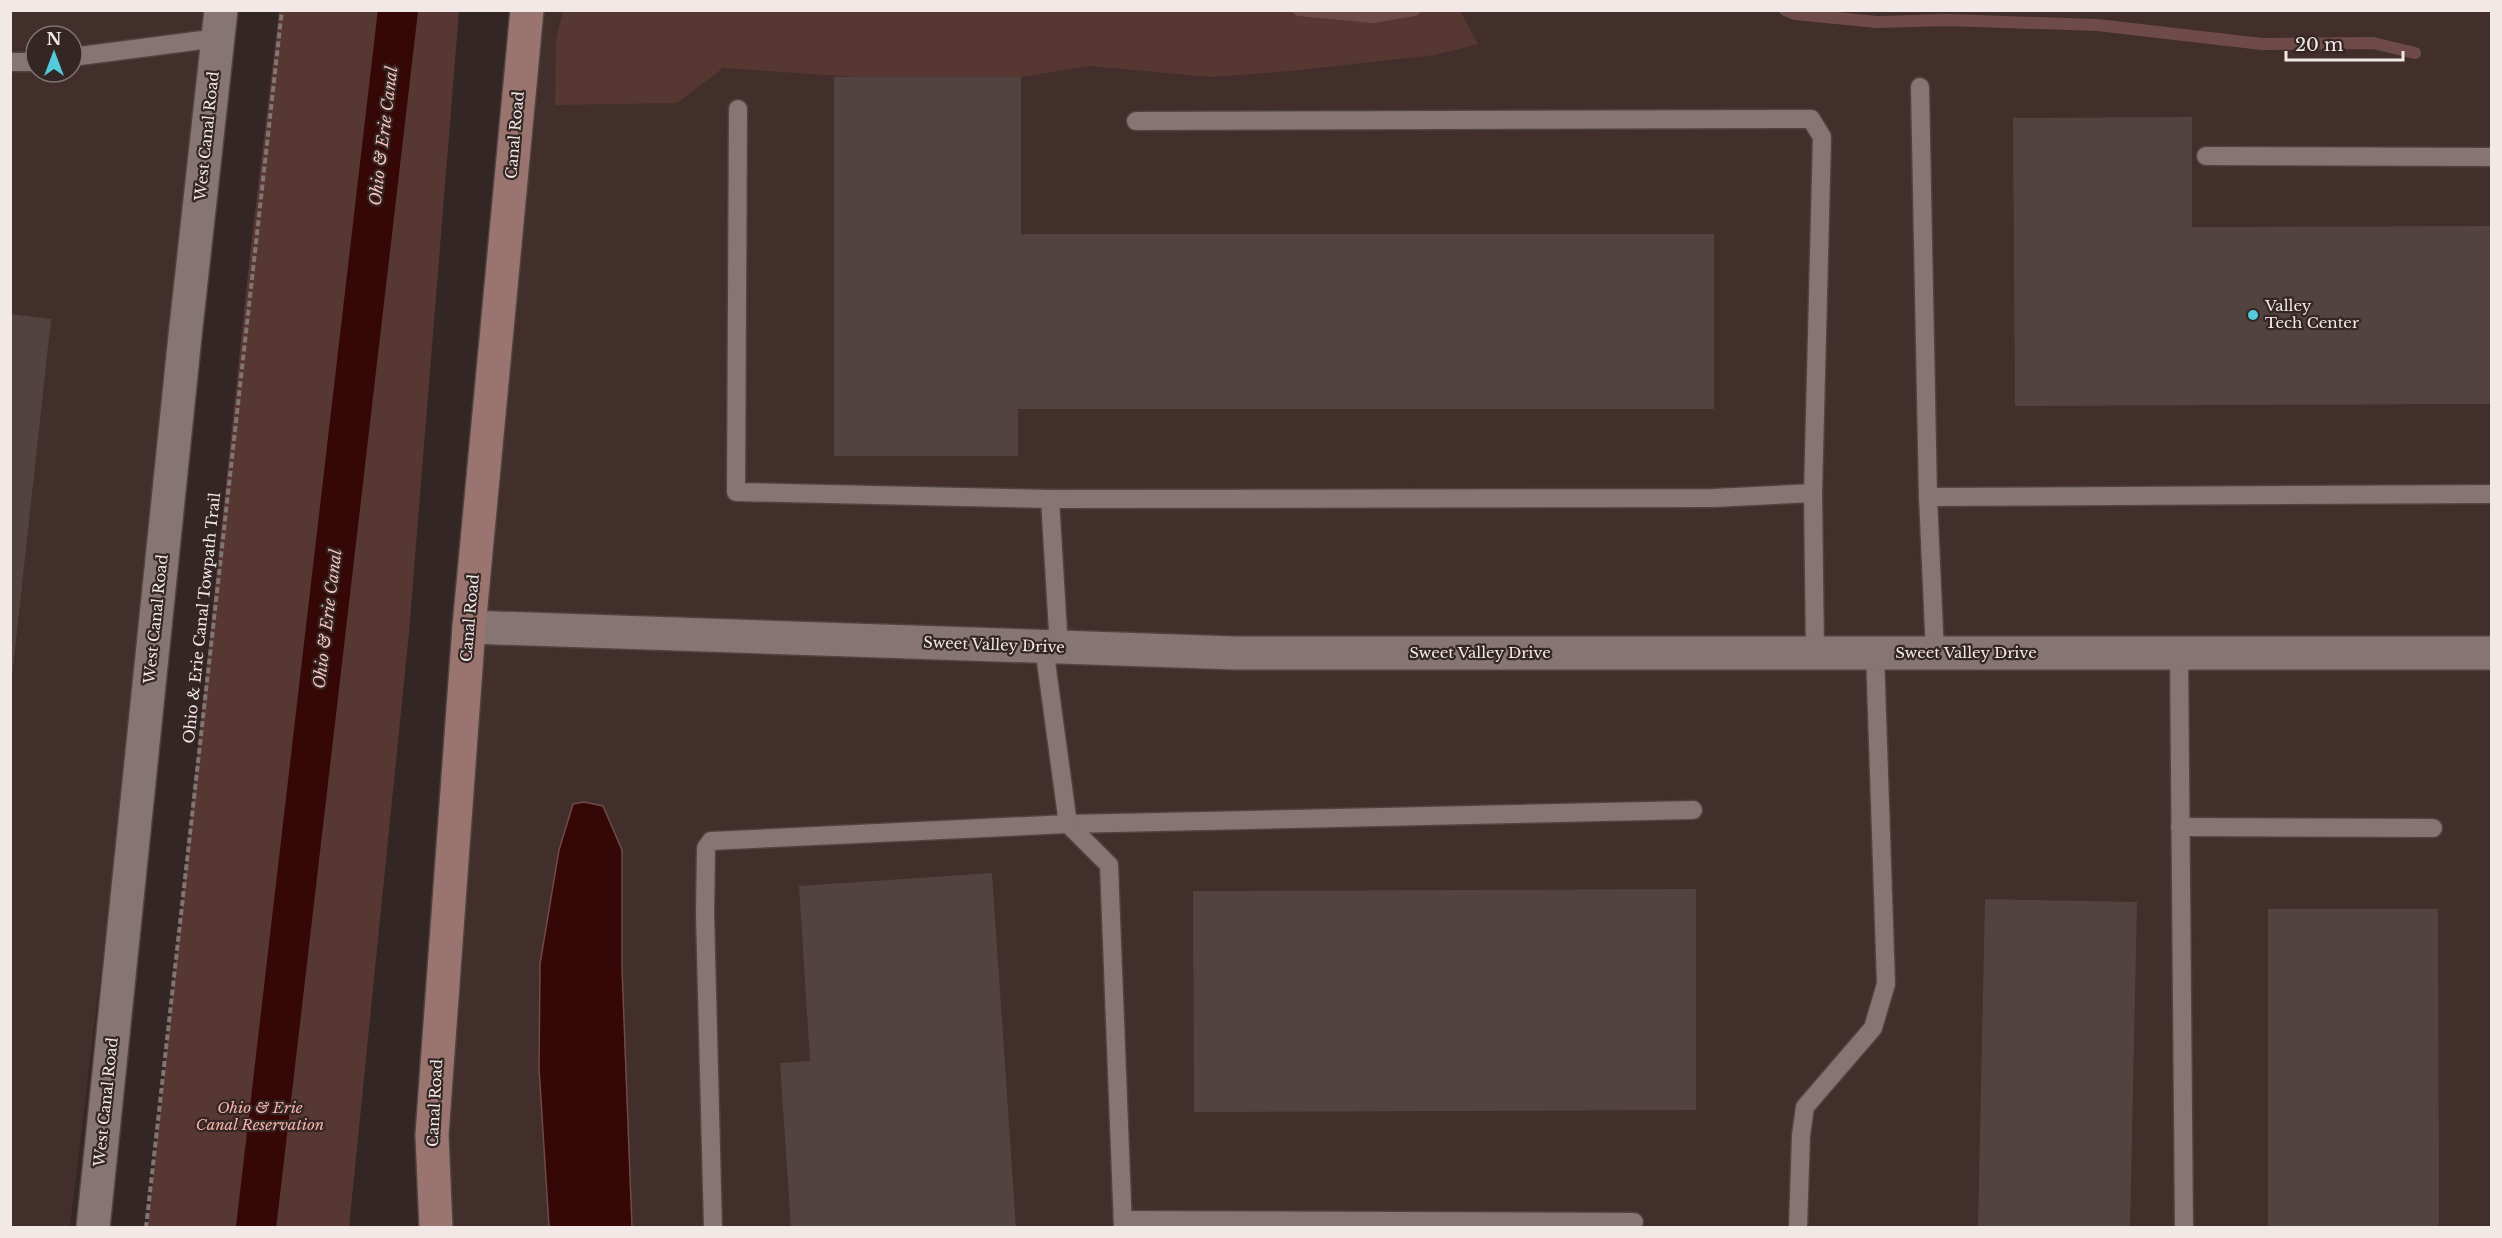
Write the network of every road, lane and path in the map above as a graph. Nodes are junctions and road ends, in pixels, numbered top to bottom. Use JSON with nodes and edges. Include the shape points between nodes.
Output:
{"nodes":[{"id":1,"x":282,"y":10,"type":"edge"},
{"id":2,"x":527,"y":10,"type":"edge"},
{"id":3,"x":219,"y":24,"type":"edge"},
{"id":4,"x":84,"y":54,"type":"edge"},
{"id":5,"x":1920,"y":87,"type":"dead end"},
{"id":6,"x":738,"y":109,"type":"dead end"},
{"id":7,"x":1136,"y":121,"type":"dead end"},
{"id":8,"x":2206,"y":156,"type":"dead end"},
{"id":9,"x":2492,"y":157,"type":"edge"},
{"id":10,"x":1813,"y":493,"type":"junction"},
{"id":11,"x":2492,"y":494,"type":"edge"},
{"id":12,"x":1928,"y":497,"type":"junction"},
{"id":13,"x":1050,"y":499,"type":"junction"},
{"id":14,"x":469,"y":627,"type":"junction"},
{"id":15,"x":1051,"y":647,"type":"junction"},
{"id":16,"x":1815,"y":653,"type":"junction"},
{"id":17,"x":1875,"y":653,"type":"junction"},
{"id":18,"x":1935,"y":653,"type":"junction"},
{"id":19,"x":2179,"y":653,"type":"junction"},
{"id":20,"x":2492,"y":653,"type":"edge"},
{"id":21,"x":1693,"y":810,"type":"dead end"},
{"id":22,"x":1068,"y":824,"type":"junction"},
{"id":23,"x":2180,"y":827,"type":"junction"},
{"id":24,"x":2433,"y":828,"type":"dead end"},
{"id":25,"x":1634,"y":1222,"type":"dead end"},
{"id":26,"x":1123,"y":1224,"type":"edge"},
{"id":27,"x":93,"y":1227,"type":"edge"},
{"id":28,"x":146,"y":1227,"type":"edge"},
{"id":29,"x":436,"y":1227,"type":"edge"},
{"id":30,"x":713,"y":1227,"type":"edge"},
{"id":31,"x":1798,"y":1227,"type":"edge"},
{"id":32,"x":2184,"y":1227,"type":"edge"}],
"edges":[{"from":1,"to":28,"type":"path","name":"Ohio & Erie Canal Towpath Trail"},
{"from":2,"to":14,"type":"main road","name":"Canal Road"},
{"from":3,"to":4,"type":"lane"},
{"from":3,"to":27,"type":"street","name":"West Canal Road"},
{"from":5,"to":12,"type":"lane"},
{"from":6,"to":13,"type":"lane","via":[[736,492]]},
{"from":7,"to":10,"type":"lane","via":[[1811,119],[1822,137]]},
{"from":8,"to":9,"type":"lane"},
{"from":10,"to":13,"type":"lane","via":[[1713,498]]},
{"from":10,"to":16,"type":"lane"},
{"from":11,"to":12,"type":"lane"},
{"from":12,"to":18,"type":"lane"},
{"from":13,"to":15,"type":"lane"},
{"from":14,"to":15,"type":"street","name":"Sweet Valley Drive"},
{"from":14,"to":29,"type":"main road","name":"Canal Road","via":[[432,1134]]},
{"from":15,"to":16,"type":"street","name":"Sweet Valley Drive","via":[[1235,653]]},
{"from":15,"to":22,"type":"lane"},
{"from":16,"to":17,"type":"street","name":"Sweet Valley Drive"},
{"from":17,"to":18,"type":"street","name":"Sweet Valley Drive"},
{"from":17,"to":31,"type":"lane","via":[[1886,984],[1873,1028],[1805,1107]]},
{"from":18,"to":19,"type":"street","name":"Sweet Valley Drive"},
{"from":19,"to":20,"type":"street","name":"Sweet Valley Drive"},
{"from":19,"to":23,"type":"lane"},
{"from":21,"to":22,"type":"lane"},
{"from":22,"to":26,"type":"lane","via":[[1109,865]]},
{"from":22,"to":30,"type":"lane","via":[[711,841],[706,848],[705,914]]},
{"from":23,"to":24,"type":"lane"},
{"from":23,"to":32,"type":"lane"},
{"from":25,"to":26,"type":"lane"}]}
